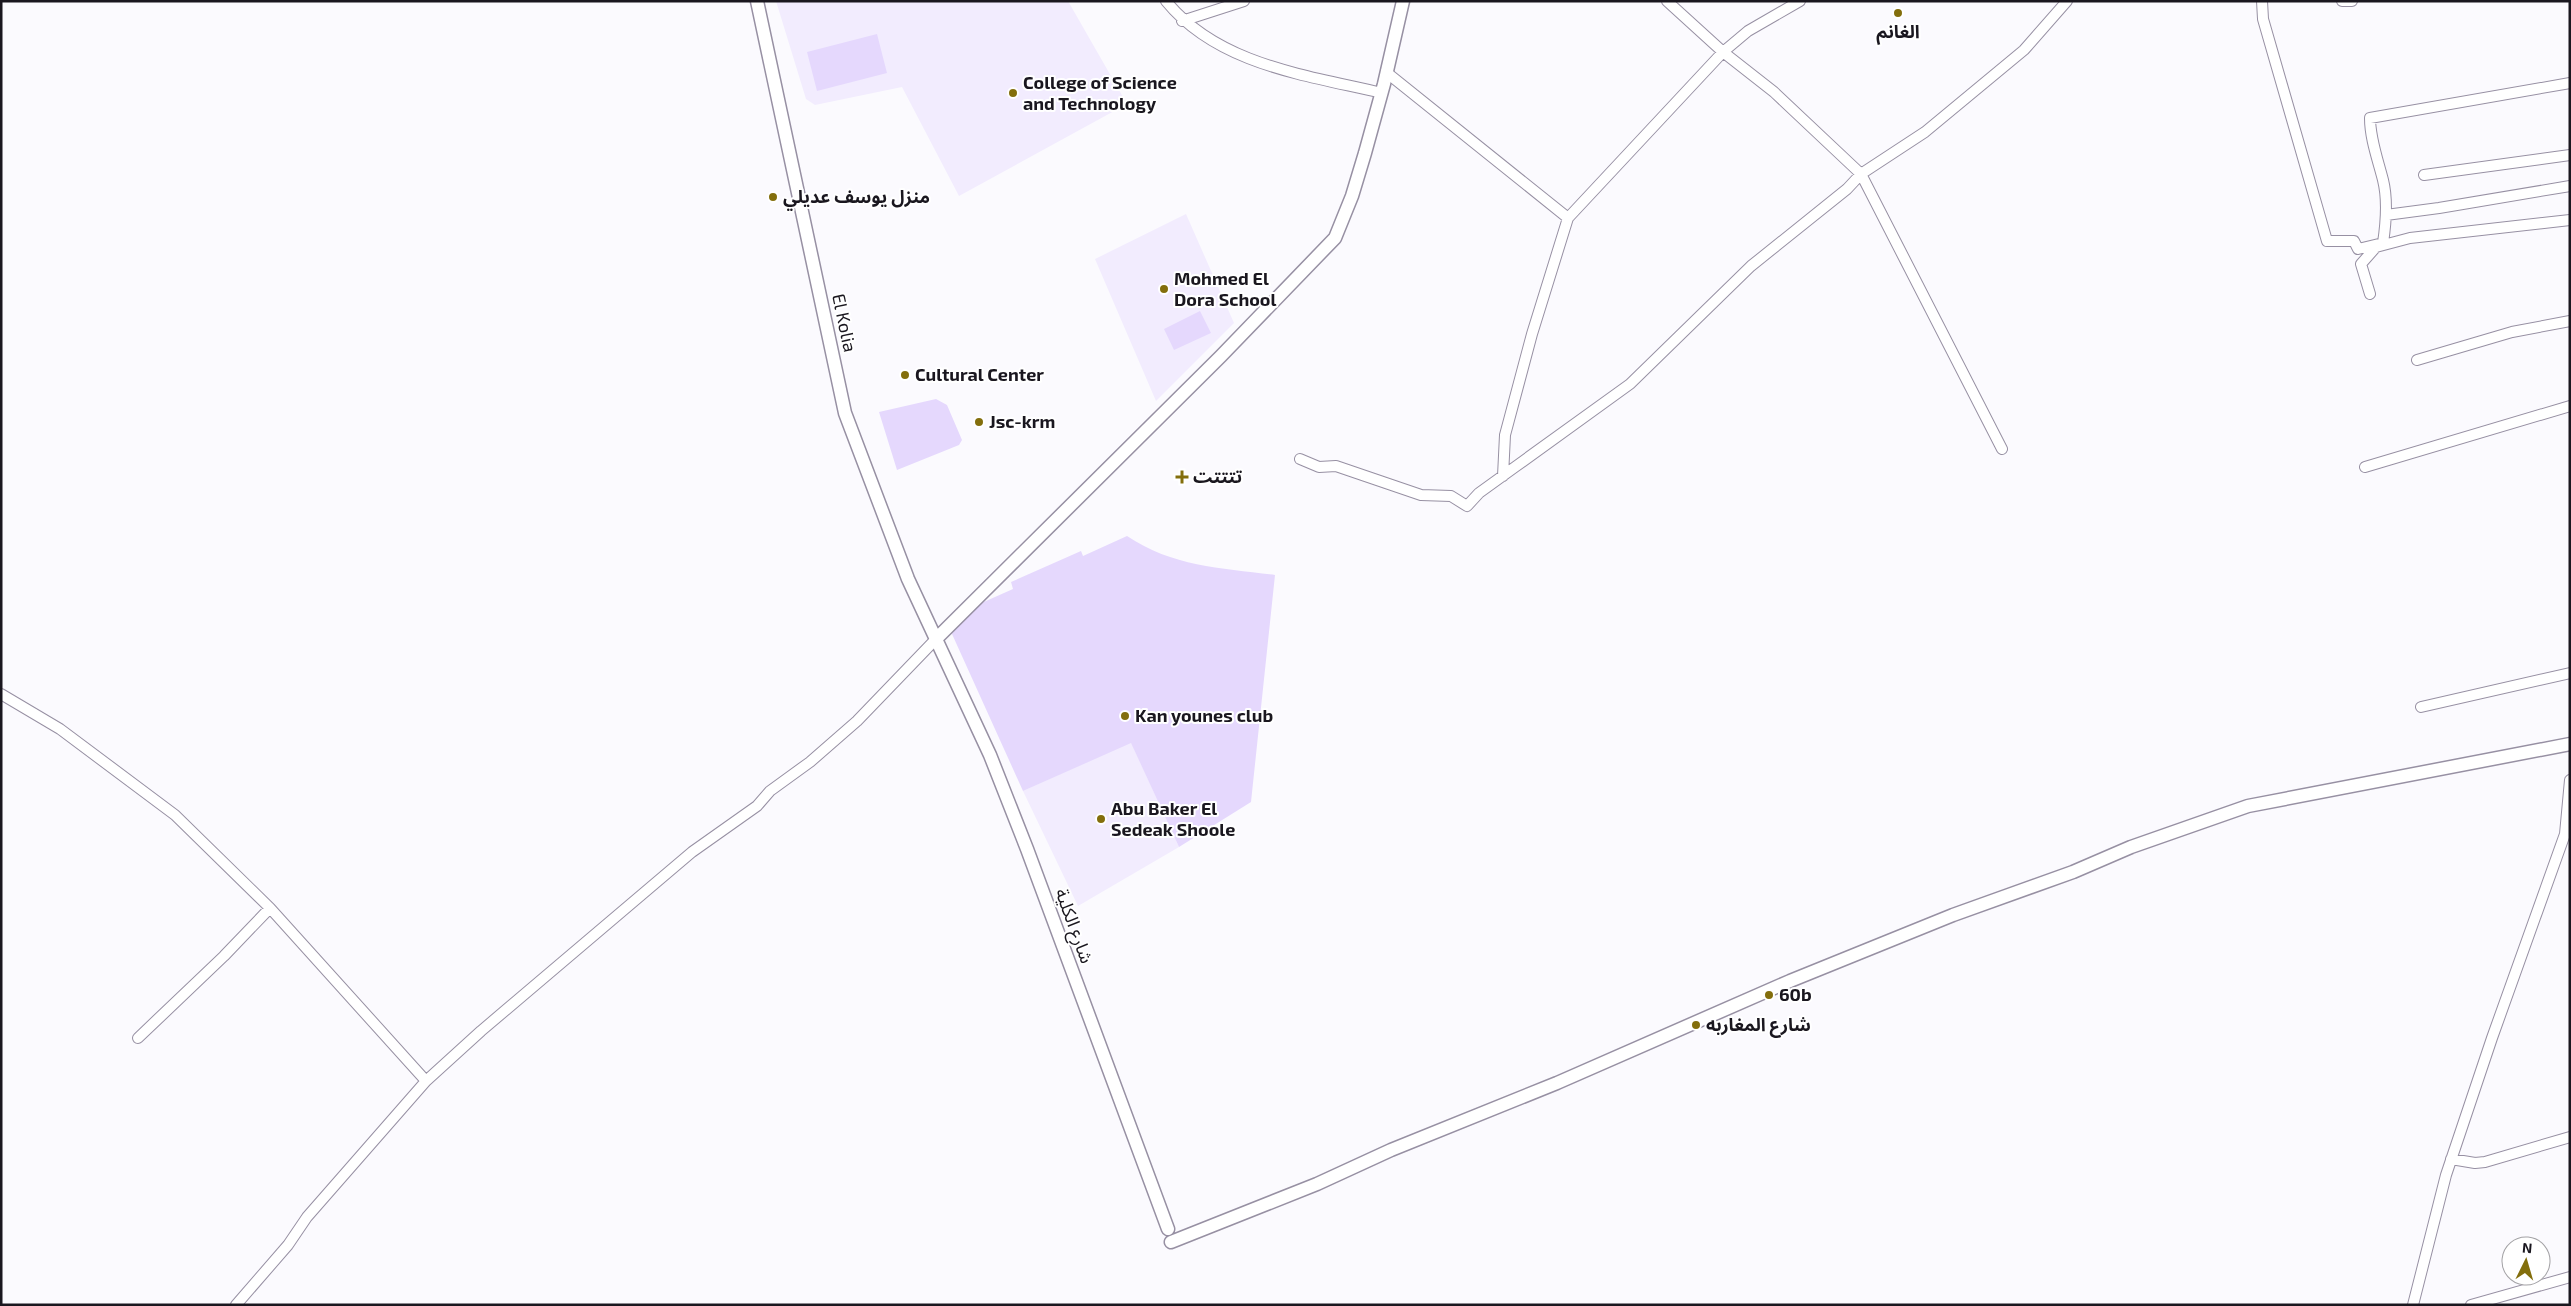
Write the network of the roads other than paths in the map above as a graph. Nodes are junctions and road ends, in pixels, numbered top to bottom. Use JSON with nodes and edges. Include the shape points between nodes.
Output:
{"nodes":[{"id":1,"x":757,"y":1,"type":"edge"},
{"id":2,"x":1166,"y":1,"type":"edge"},
{"id":3,"x":1244,"y":1,"type":"edge"},
{"id":4,"x":1403,"y":1,"type":"edge"},
{"id":5,"x":1667,"y":1,"type":"edge"},
{"id":6,"x":1800,"y":1,"type":"edge"},
{"id":7,"x":2067,"y":1,"type":"edge"},
{"id":8,"x":2262,"y":1,"type":"edge"},
{"id":9,"x":2342,"y":1,"type":"edge"},
{"id":10,"x":2352,"y":1,"type":"edge"},
{"id":11,"x":1182,"y":21,"type":"junction"},
{"id":12,"x":1723,"y":52,"type":"junction"},
{"id":13,"x":1386,"y":72,"type":"junction"},
{"id":14,"x":2570,"y":83,"type":"edge"},
{"id":15,"x":1382,"y":92,"type":"junction"},
{"id":16,"x":2570,"y":155,"type":"edge"},
{"id":17,"x":1862,"y":174,"type":"junction"},
{"id":18,"x":2424,"y":174,"type":"dead end"},
{"id":19,"x":2570,"y":186,"type":"edge"},
{"id":20,"x":2386,"y":215,"type":"junction"},
{"id":21,"x":1568,"y":218,"type":"junction"},
{"id":22,"x":2570,"y":220,"type":"edge"},
{"id":23,"x":2370,"y":294,"type":"dead end"},
{"id":24,"x":2570,"y":321,"type":"edge"},
{"id":25,"x":2417,"y":360,"type":"dead end"},
{"id":26,"x":2570,"y":406,"type":"edge"},
{"id":27,"x":2002,"y":449,"type":"dead end"},
{"id":28,"x":1300,"y":459,"type":"dead end"},
{"id":29,"x":2365,"y":467,"type":"dead end"},
{"id":30,"x":1503,"y":476,"type":"junction"},
{"id":31,"x":936,"y":639,"type":"junction"},
{"id":32,"x":2570,"y":673,"type":"edge"},
{"id":33,"x":1,"y":694,"type":"edge"},
{"id":34,"x":2420,"y":707,"type":"dead end"},
{"id":35,"x":2570,"y":744,"type":"edge"},
{"id":36,"x":2570,"y":780,"type":"edge"},
{"id":37,"x":2567,"y":833,"type":"edge"},
{"id":38,"x":270,"y":908,"type":"junction"},
{"id":39,"x":138,"y":1038,"type":"dead end"},
{"id":40,"x":426,"y":1081,"type":"junction"},
{"id":41,"x":2570,"y":1137,"type":"edge"},
{"id":42,"x":2451,"y":1159,"type":"junction"},
{"id":43,"x":1168,"y":1229,"type":"dead end"},
{"id":44,"x":1171,"y":1242,"type":"dead end"},
{"id":45,"x":2570,"y":1277,"type":"edge"},
{"id":46,"x":236,"y":1305,"type":"edge"},
{"id":47,"x":2413,"y":1305,"type":"edge"},
{"id":48,"x":2471,"y":1305,"type":"edge"}],
"edges":[{"from":1,"to":31,"type":"street","name":"El Kolia","via":[[845,413],[892,539]]},
{"from":2,"to":11,"type":"street"},
{"from":3,"to":11,"type":"street"},
{"from":4,"to":13,"type":"street"},
{"from":5,"to":12,"type":"street"},
{"from":6,"to":12,"type":"street","via":[[1748,31]]},
{"from":7,"to":17,"type":"street","via":[[2024,50],[1989,80],[1925,132]]},
{"from":8,"to":20,"type":"street","via":[[2264,19],[2327,241],[2354,241],[2358,249],[2383,242]]},
{"from":9,"to":10,"type":"street"},
{"from":11,"to":15,"type":"street","via":[[1260,64]]},
{"from":12,"to":17,"type":"street","via":[[1774,92]]},
{"from":12,"to":21,"type":"street"},
{"from":13,"to":15,"type":"street"},
{"from":13,"to":21,"type":"street"},
{"from":14,"to":20,"type":"street","via":[[2370,118],[2383,180]]},
{"from":15,"to":31,"type":"street","via":[[1352,196],[1335,238]]},
{"from":16,"to":18,"type":"street"},
{"from":17,"to":27,"type":"street"},
{"from":17,"to":30,"type":"street","via":[[1751,266],[1630,384]]},
{"from":19,"to":20,"type":"street"},
{"from":21,"to":30,"type":"street","via":[[1505,435]]},
{"from":22,"to":23,"type":"street","via":[[2410,238],[2376,246],[2361,264]]},
{"from":24,"to":25,"type":"street","via":[[2512,332]]},
{"from":26,"to":29,"type":"street"},
{"from":28,"to":30,"type":"street","via":[[1319,467],[1336,466],[1420,495],[1451,496],[1467,506]]},
{"from":31,"to":40,"type":"street","via":[[857,721],[810,762],[770,791],[757,806],[692,852]]},
{"from":31,"to":43,"type":"street","name":"شارع الكلية","via":[[990,755],[1027,849]]},
{"from":32,"to":34,"type":"street"},
{"from":33,"to":38,"type":"street","via":[[60,729],[175,815]]},
{"from":35,"to":44,"type":"street","via":[[2248,806],[1954,915],[1790,981],[1557,1083]]},
{"from":36,"to":37,"type":"street"},
{"from":37,"to":42,"type":"street"},
{"from":38,"to":39,"type":"street"},
{"from":38,"to":40,"type":"street"},
{"from":40,"to":46,"type":"street","via":[[307,1217],[288,1245]]},
{"from":41,"to":42,"type":"street","via":[[2485,1162]]},
{"from":42,"to":47,"type":"street"},
{"from":45,"to":48,"type":"street"}]}
